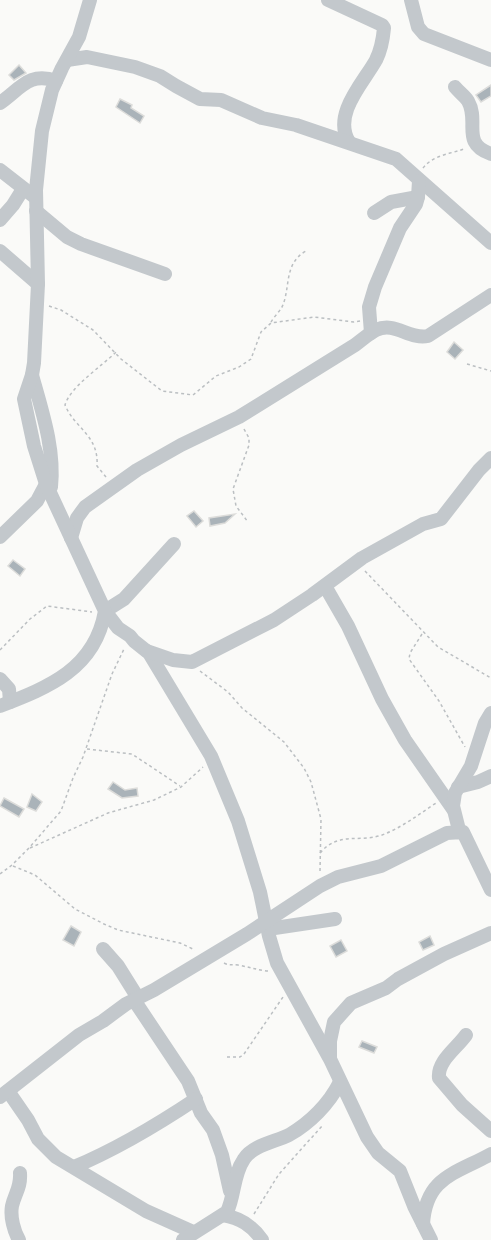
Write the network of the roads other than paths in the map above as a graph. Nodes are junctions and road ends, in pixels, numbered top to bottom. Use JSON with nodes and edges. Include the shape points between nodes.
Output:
{"nodes":[{"id":1,"x":90,"y":0,"type":"edge"},
{"id":2,"x":328,"y":0,"type":"edge"},
{"id":3,"x":411,"y":0,"type":"edge"},
{"id":4,"x":67,"y":60,"type":"junction"},
{"id":5,"x":491,"y":60,"type":"edge"},
{"id":6,"x":56,"y":81,"type":"junction"},
{"id":7,"x":455,"y":87,"type":"dead end"},
{"id":8,"x":0,"y":103,"type":"edge"},
{"id":9,"x":349,"y":142,"type":"junction"},
{"id":10,"x":491,"y":154,"type":"edge"},
{"id":11,"x":0,"y":170,"type":"edge"},
{"id":12,"x":417,"y":180,"type":"junction"},
{"id":13,"x":23,"y":189,"type":"junction"},
{"id":14,"x":418,"y":197,"type":"junction"},
{"id":15,"x":36,"y":205,"type":"junction"},
{"id":16,"x":374,"y":213,"type":"dead end"},
{"id":17,"x":0,"y":220,"type":"edge"},
{"id":18,"x":491,"y":243,"type":"edge"},
{"id":19,"x":0,"y":252,"type":"edge"},
{"id":20,"x":165,"y":274,"type":"dead end"},
{"id":21,"x":38,"y":284,"type":"junction"},
{"id":22,"x":491,"y":295,"type":"edge"},
{"id":23,"x":370,"y":326,"type":"junction"},
{"id":24,"x":491,"y":458,"type":"edge"},
{"id":25,"x":48,"y":487,"type":"junction"},
{"id":26,"x":0,"y":537,"type":"edge"},
{"id":27,"x":71,"y":538,"type":"junction"},
{"id":28,"x":174,"y":543,"type":"dead end"},
{"id":29,"x":325,"y":586,"type":"junction"},
{"id":30,"x":105,"y":611,"type":"junction"},
{"id":31,"x":145,"y":650,"type":"junction"},
{"id":32,"x":0,"y":679,"type":"edge"},
{"id":33,"x":5,"y":704,"type":"edge"},
{"id":34,"x":491,"y":712,"type":"edge"},
{"id":35,"x":491,"y":776,"type":"edge"},
{"id":36,"x":458,"y":787,"type":"junction"},
{"id":37,"x":449,"y":804,"type":"junction"},
{"id":38,"x":459,"y":830,"type":"junction"},
{"id":39,"x":491,"y":890,"type":"edge"},
{"id":40,"x":335,"y":919,"type":"dead end"},
{"id":41,"x":267,"y":925,"type":"junction"},
{"id":42,"x":491,"y":933,"type":"edge"},
{"id":43,"x":103,"y":949,"type":"dead end"},
{"id":44,"x":136,"y":999,"type":"junction"},
{"id":45,"x":466,"y":1035,"type":"dead end"},
{"id":46,"x":330,"y":1059,"type":"junction"},
{"id":47,"x":340,"y":1082,"type":"junction"},
{"id":48,"x":4,"y":1094,"type":"edge"},
{"id":49,"x":196,"y":1099,"type":"junction"},
{"id":50,"x":491,"y":1131,"type":"edge"},
{"id":51,"x":491,"y":1154,"type":"edge"},
{"id":52,"x":74,"y":1167,"type":"junction"},
{"id":53,"x":20,"y":1173,"type":"dead end"},
{"id":54,"x":231,"y":1194,"type":"junction"},
{"id":55,"x":223,"y":1215,"type":"junction"},
{"id":56,"x":423,"y":1222,"type":"junction"},
{"id":57,"x":188,"y":1236,"type":"edge"},
{"id":58,"x":19,"y":1240,"type":"edge"},
{"id":59,"x":262,"y":1240,"type":"edge"},
{"id":60,"x":424,"y":1240,"type":"edge"},
{"id":61,"x":431,"y":1240,"type":"edge"}],
"edges":[{"from":1,"to":4,"type":"street"},
{"from":2,"to":9,"type":"street","via":[[384,28],[380,51],[356,89],[347,114],[345,129]]},
{"from":3,"to":5,"type":"street","via":[[418,27],[424,34]]},
{"from":4,"to":6,"type":"street"},
{"from":4,"to":9,"type":"street","via":[[87,57],[135,67],[200,99],[221,100],[262,118]]},
{"from":6,"to":8,"type":"street","via":[[32,79]]},
{"from":6,"to":15,"type":"street","via":[[42,131]]},
{"from":7,"to":10,"type":"street","via":[[469,103],[473,140]]},
{"from":9,"to":12,"type":"street","via":[[396,159]]},
{"from":11,"to":13,"type":"street"},
{"from":12,"to":14,"type":"street"},
{"from":12,"to":18,"type":"street"},
{"from":13,"to":15,"type":"street"},
{"from":13,"to":17,"type":"street"},
{"from":14,"to":16,"type":"street","via":[[392,202]]},
{"from":14,"to":23,"type":"street","via":[[382,269],[369,308]]},
{"from":15,"to":20,"type":"street","via":[[67,237]]},
{"from":15,"to":21,"type":"street"},
{"from":19,"to":21,"type":"street"},
{"from":21,"to":25,"type":"street","via":[[32,375],[24,399]]},
{"from":22,"to":23,"type":"street","via":[[428,336]]},
{"from":23,"to":27,"type":"street","via":[[346,351],[113,487],[85,507]]},
{"from":24,"to":29,"type":"street","via":[[441,519],[423,524],[356,562]]},
{"from":25,"to":26,"type":"street"},
{"from":25,"to":27,"type":"street"},
{"from":27,"to":30,"type":"street"},
{"from":28,"to":30,"type":"street","via":[[124,599]]},
{"from":29,"to":31,"type":"street","via":[[274,620],[192,662]]},
{"from":29,"to":37,"type":"street","via":[[405,740]]},
{"from":30,"to":31,"type":"street","via":[[118,628]]},
{"from":30,"to":33,"type":"street","via":[[95,642],[68,674]]},
{"from":31,"to":41,"type":"street","via":[[211,756],[242,831]]},
{"from":32,"to":33,"type":"street","via":[[9,689]]},
{"from":34,"to":36,"type":"street","via":[[473,761]]},
{"from":35,"to":36,"type":"street"},
{"from":36,"to":37,"type":"street"},
{"from":37,"to":38,"type":"street"},
{"from":38,"to":39,"type":"street","via":[[469,841]]},
{"from":38,"to":41,"type":"street","via":[[381,866],[338,877]]},
{"from":40,"to":41,"type":"street"},
{"from":41,"to":44,"type":"street"},
{"from":41,"to":46,"type":"street","via":[[272,948]]},
{"from":42,"to":46,"type":"street","via":[[351,1003],[334,1022]]},
{"from":43,"to":44,"type":"street","via":[[118,966]]},
{"from":44,"to":48,"type":"street","via":[[62,1047]]},
{"from":44,"to":49,"type":"street"},
{"from":45,"to":50,"type":"street","via":[[447,1057],[439,1078]]},
{"from":46,"to":47,"type":"street"},
{"from":47,"to":54,"type":"street","via":[[334,1095],[308,1122],[249,1153]]},
{"from":47,"to":56,"type":"street","via":[[367,1137],[400,1172]]},
{"from":48,"to":52,"type":"street","via":[[47,1149]]},
{"from":49,"to":52,"type":"street","via":[[107,1154]]},
{"from":49,"to":54,"type":"street","via":[[216,1139]]},
{"from":51,"to":56,"type":"street","via":[[435,1185]]},
{"from":52,"to":57,"type":"street"},
{"from":53,"to":58,"type":"street","via":[[20,1186],[12,1204]]},
{"from":54,"to":55,"type":"street"},
{"from":55,"to":57,"type":"street"},
{"from":55,"to":59,"type":"street","via":[[249,1225]]},
{"from":56,"to":60,"type":"street"},
{"from":56,"to":61,"type":"street"}]}
